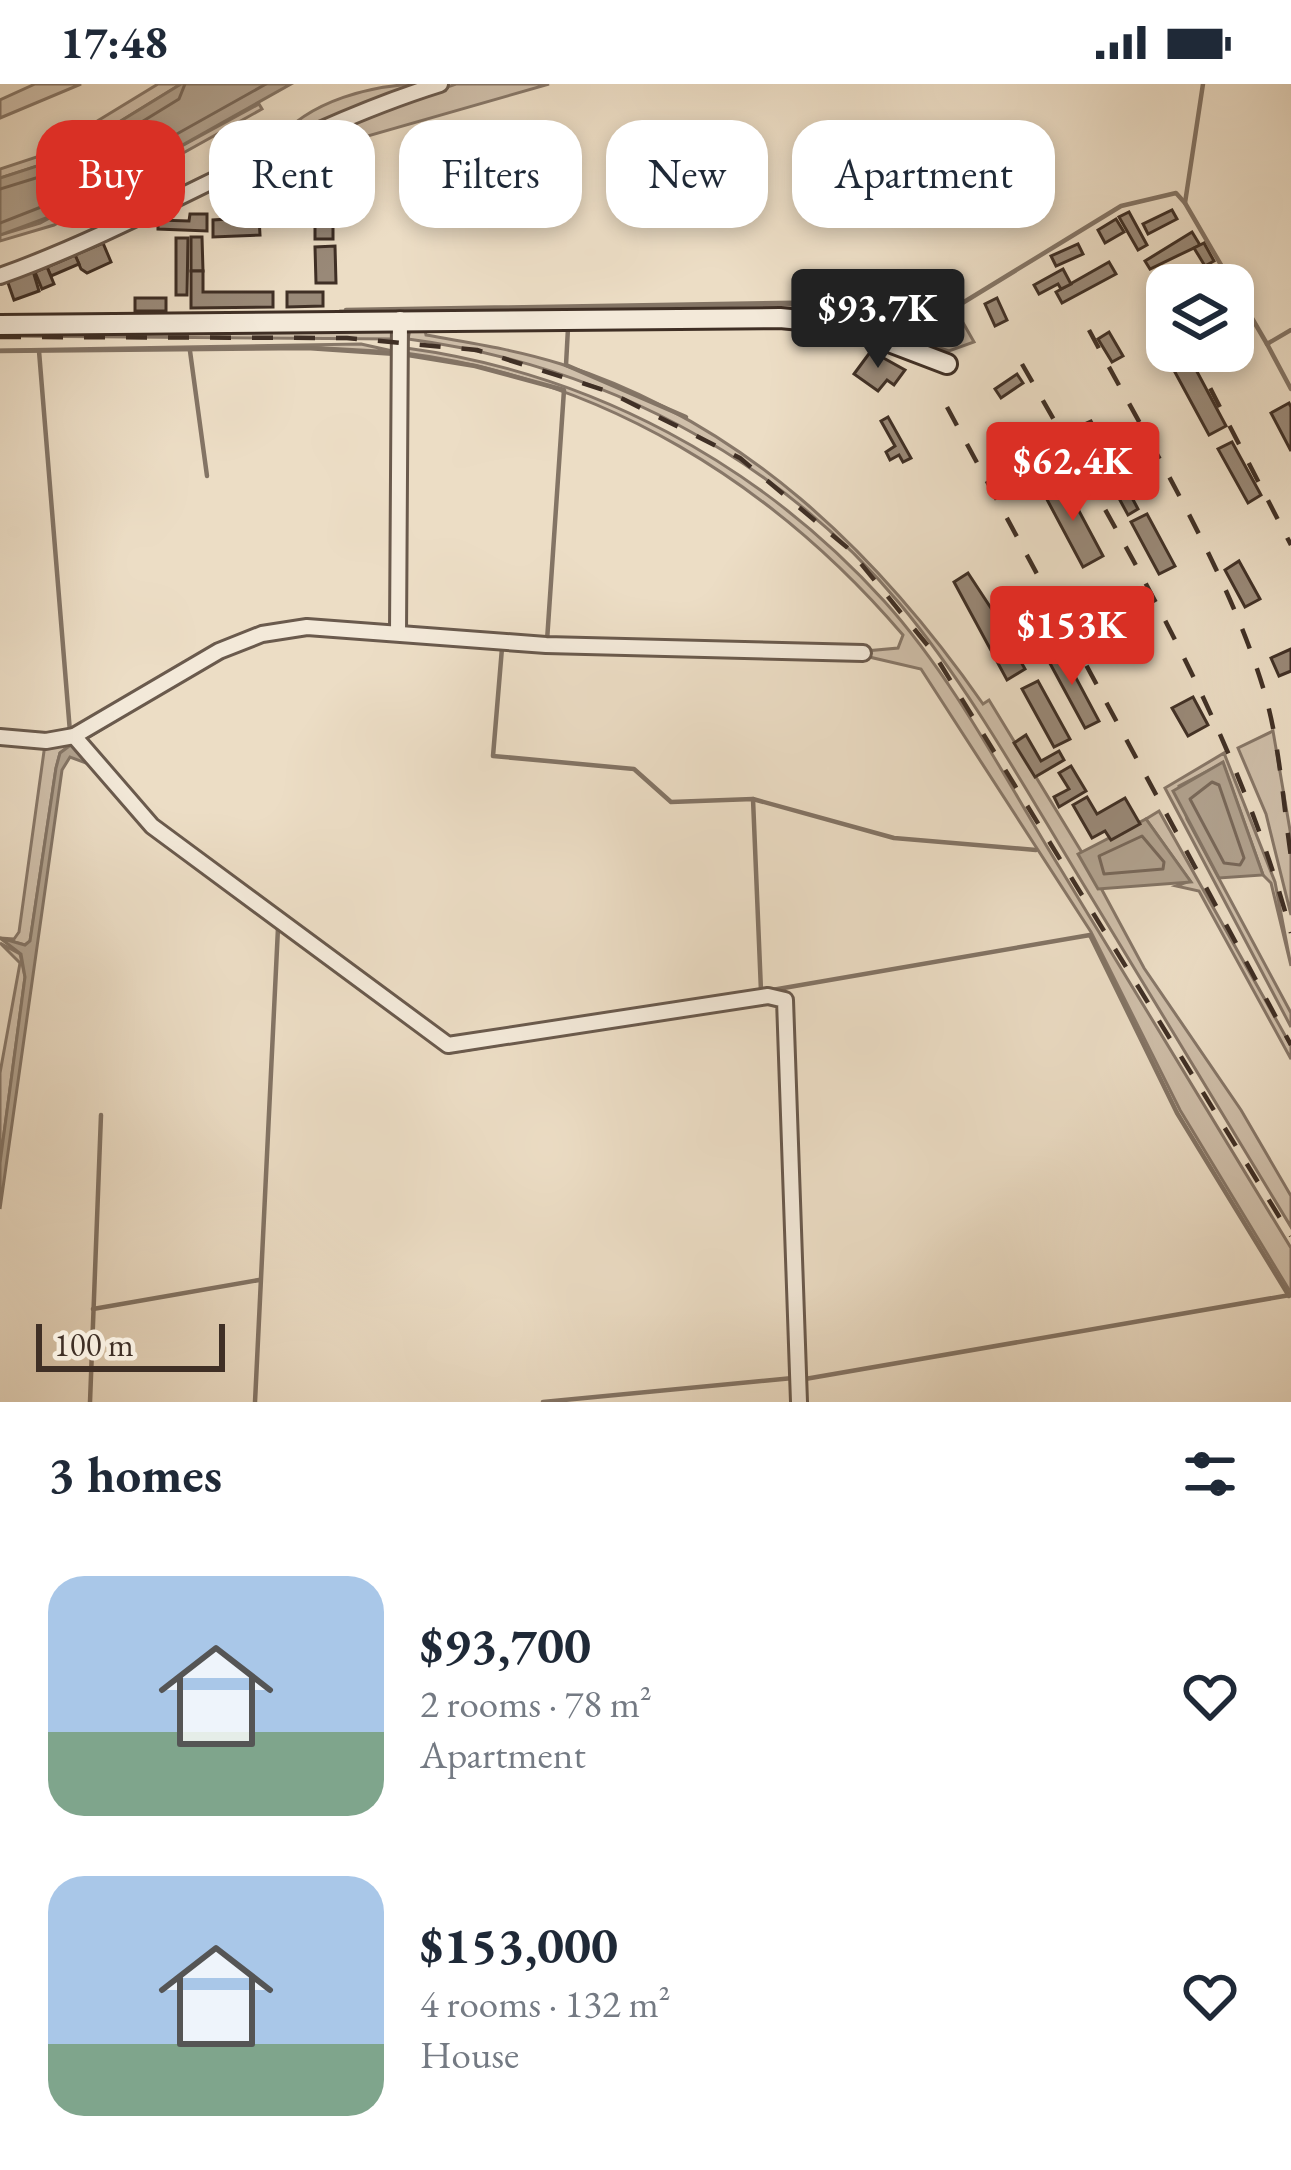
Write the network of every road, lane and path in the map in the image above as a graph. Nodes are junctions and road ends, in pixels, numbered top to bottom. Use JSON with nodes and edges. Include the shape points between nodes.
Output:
{"nodes":[{"id":1,"x":440,"y":84,"type":"edge"},
{"id":2,"x":0,"y":276,"type":"edge"},
{"id":3,"x":400,"y":319,"type":"junction"},
{"id":4,"x":0,"y":325,"type":"edge"},
{"id":5,"x":947,"y":364,"type":"dead end"},
{"id":6,"x":398,"y":633,"type":"junction"},
{"id":7,"x":863,"y":653,"type":"dead end"},
{"id":8,"x":74,"y":736,"type":"junction"},
{"id":9,"x":0,"y":737,"type":"edge"},
{"id":10,"x":799,"y":1402,"type":"edge"}],
"edges":[{"from":1,"to":2,"type":"street","via":[[315,129]]},
{"from":3,"to":4,"type":"street"},
{"from":3,"to":5,"type":"street","via":[[804,320],[859,329]]},
{"from":3,"to":6,"type":"street"},
{"from":6,"to":7,"type":"street"},
{"from":6,"to":8,"type":"street","via":[[307,627],[262,634]]},
{"from":8,"to":9,"type":"street"},
{"from":8,"to":10,"type":"street","via":[[152,826],[448,1045],[768,996],[785,1000]]}]}
